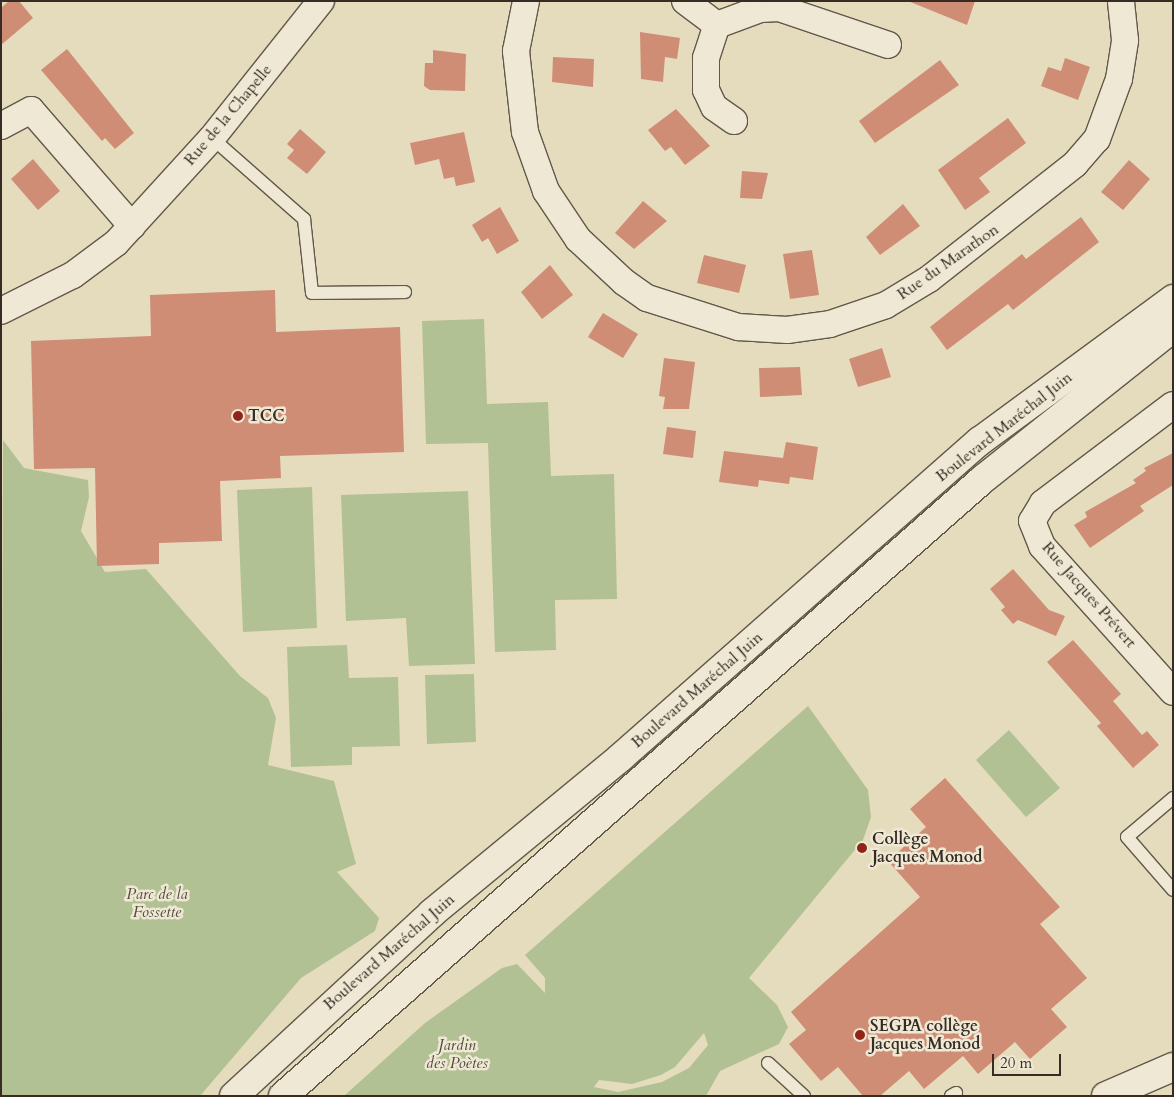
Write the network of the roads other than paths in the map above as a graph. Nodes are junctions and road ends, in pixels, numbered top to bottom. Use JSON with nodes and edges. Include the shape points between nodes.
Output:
{"nodes":[{"id":1,"x":321,"y":1,"type":"edge"},
{"id":2,"x":526,"y":1,"type":"edge"},
{"id":3,"x":686,"y":1,"type":"edge"},
{"id":4,"x":1121,"y":1,"type":"edge"},
{"id":5,"x":717,"y":25,"type":"junction"},
{"id":6,"x":888,"y":45,"type":"dead end"},
{"id":7,"x":734,"y":121,"type":"dead end"},
{"id":8,"x":1,"y":126,"type":"edge"},
{"id":9,"x":212,"y":138,"type":"junction"},
{"id":10,"x":132,"y":226,"type":"junction"},
{"id":11,"x":405,"y":292,"type":"dead end"},
{"id":12,"x":1173,"y":300,"type":"edge"},
{"id":13,"x":1,"y":310,"type":"edge"},
{"id":14,"x":1173,"y":328,"type":"edge"},
{"id":15,"x":1173,"y":405,"type":"edge"},
{"id":16,"x":1173,"y":692,"type":"edge"},
{"id":17,"x":1173,"y":798,"type":"edge"},
{"id":18,"x":1173,"y":890,"type":"edge"},
{"id":19,"x":768,"y":1063,"type":"dead end"},
{"id":20,"x":1173,"y":1067,"type":"edge"},
{"id":21,"x":234,"y":1096,"type":"edge"},
{"id":22,"x":283,"y":1096,"type":"edge"},
{"id":23,"x":804,"y":1096,"type":"edge"},
{"id":24,"x":1106,"y":1096,"type":"edge"}],
"edges":[{"from":1,"to":9,"type":"street","name":"Rue de la Chapelle"},
{"from":2,"to":4,"type":"street","name":"Rue du Marathon","via":[[516,51],[526,132],[546,191],[578,239],[611,272],[648,298],[695,317],[738,327],[787,330],[830,324],[886,305],[929,279],[1075,164],[1097,139],[1119,79],[1125,40]]},
{"from":3,"to":5,"type":"street"},
{"from":5,"to":6,"type":"street","via":[[760,9],[779,8]]},
{"from":5,"to":7,"type":"street","via":[[706,58],[706,90],[714,107]]},
{"from":8,"to":10,"type":"street","via":[[31,110]]},
{"from":9,"to":10,"type":"street","name":"Rue de la Chapelle"},
{"from":9,"to":11,"type":"lane","via":[[304,219],[312,294]]},
{"from":10,"to":13,"type":"street","name":"Rue de la Chapelle","via":[[73,275]]},
{"from":12,"to":21,"type":"main road","name":"Boulevard Maréchal Juin","via":[[980,441],[620,756],[432,914]]},
{"from":14,"to":22,"type":"main road","name":"Boulevard Maréchal Juin","via":[[977,484]]},
{"from":15,"to":16,"type":"street","name":"Rue Jacques Prévert","via":[[1043,502],[1032,521],[1042,546]]},
{"from":17,"to":18,"type":"lane","via":[[1127,837]]},
{"from":19,"to":23,"type":"lane"},
{"from":20,"to":24,"type":"main road"}]}
